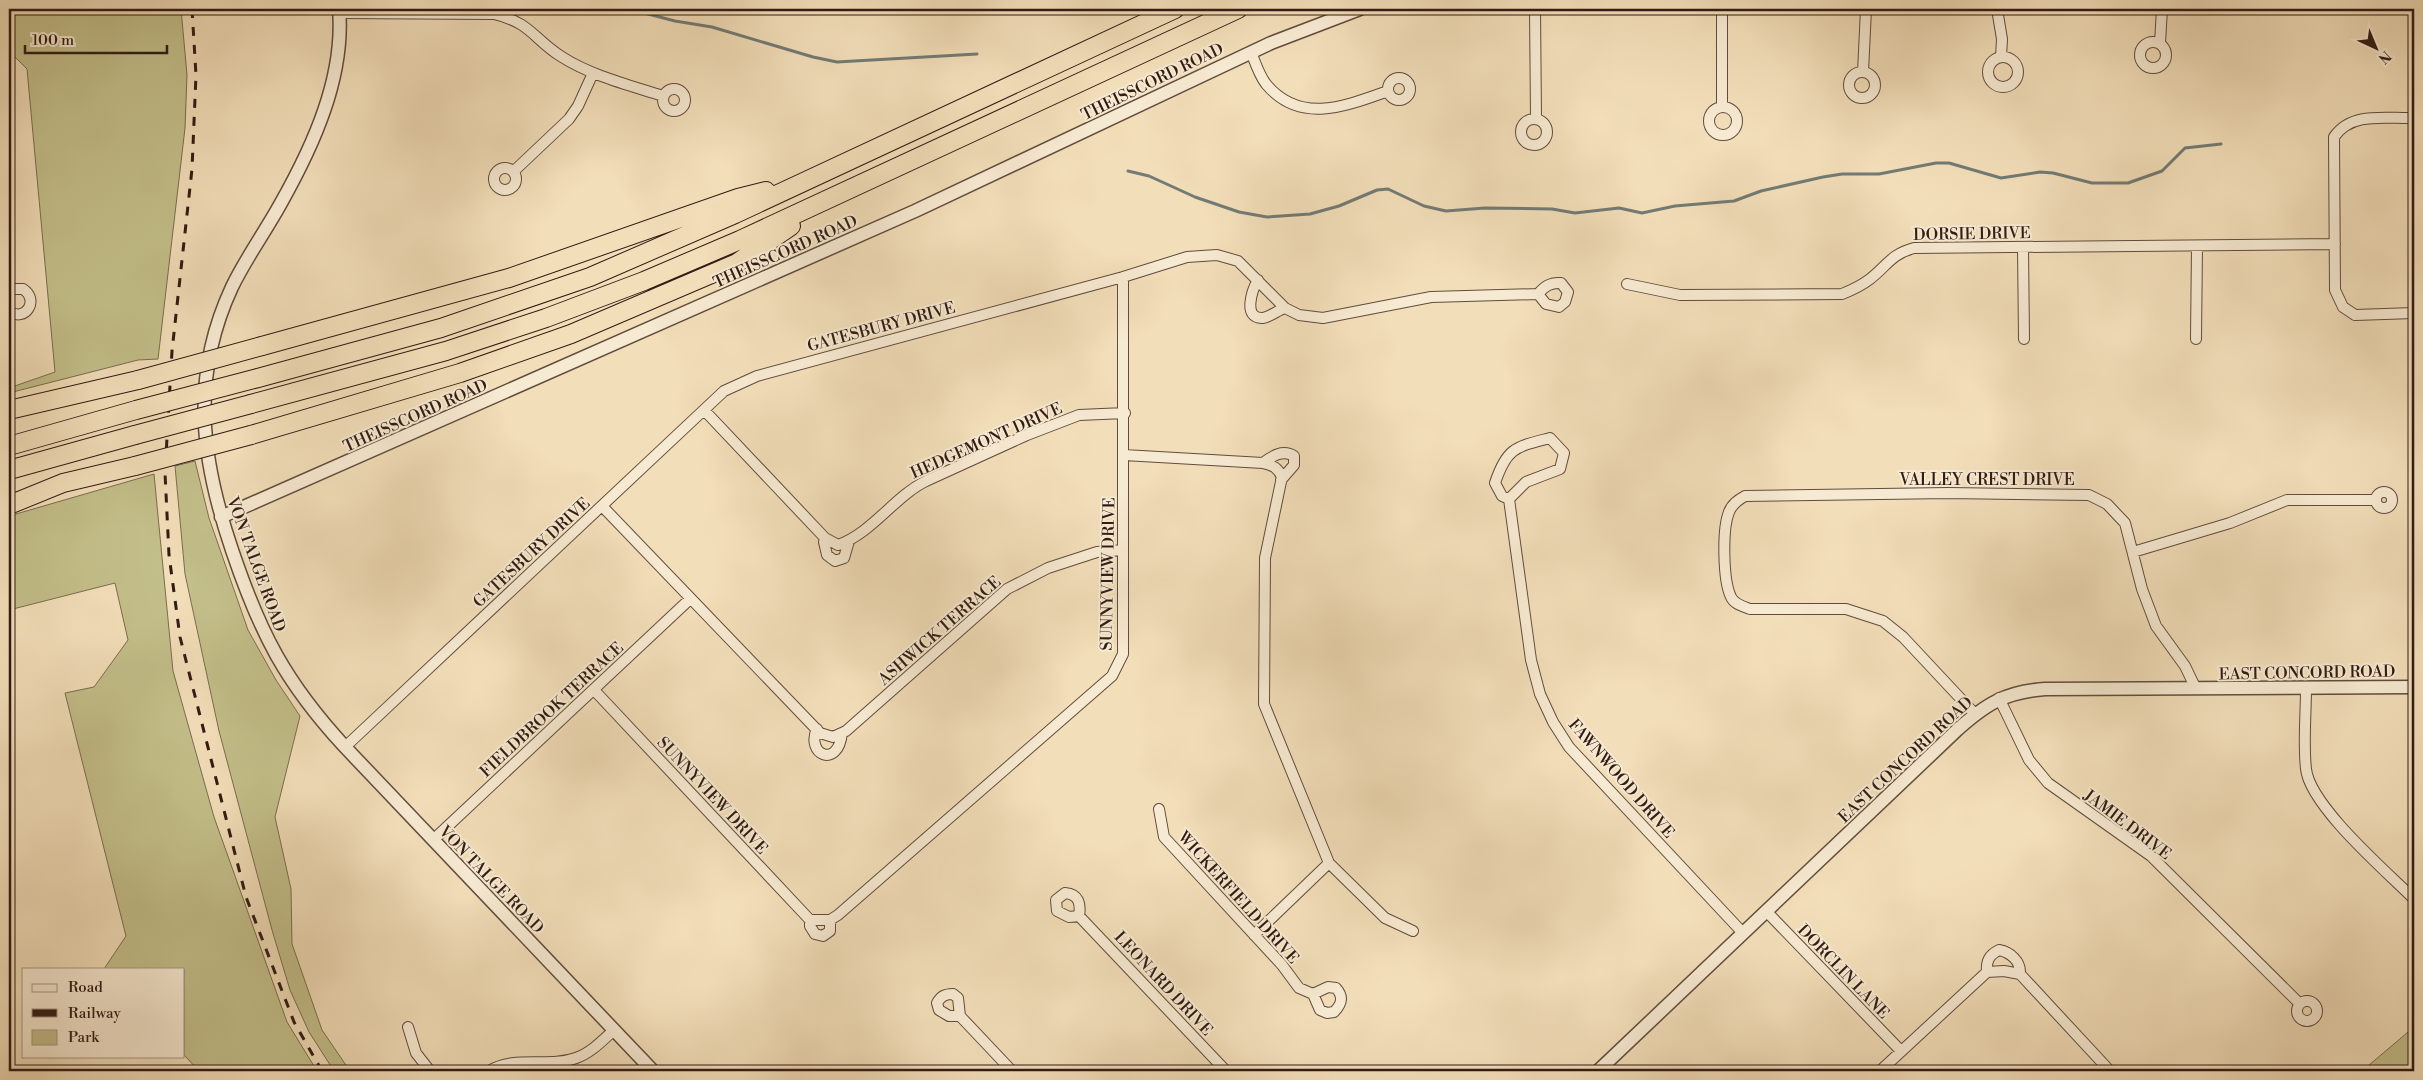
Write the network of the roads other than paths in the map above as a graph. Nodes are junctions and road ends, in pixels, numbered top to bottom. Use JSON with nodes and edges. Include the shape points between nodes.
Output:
{"nodes":[{"id":1,"x":1175,"y":9,"type":"edge"},
{"id":2,"x":1238,"y":9,"type":"edge"},
{"id":3,"x":1360,"y":9,"type":"edge"},
{"id":4,"x":1535,"y":9,"type":"edge"},
{"id":5,"x":1722,"y":9,"type":"edge"},
{"id":6,"x":1866,"y":9,"type":"edge"},
{"id":7,"x":1997,"y":9,"type":"edge"},
{"id":8,"x":2162,"y":9,"type":"edge"},
{"id":9,"x":339,"y":11,"type":"edge"},
{"id":10,"x":2160,"y":43,"type":"dead end"},
{"id":11,"x":1251,"y":52,"type":"junction"},
{"id":12,"x":2001,"y":57,"type":"dead end"},
{"id":13,"x":1863,"y":72,"type":"dead end"},
{"id":14,"x":593,"y":73,"type":"junction"},
{"id":15,"x":1388,"y":91,"type":"dead end"},
{"id":16,"x":664,"y":96,"type":"dead end"},
{"id":17,"x":1722,"y":107,"type":"dead end"},
{"id":18,"x":1536,"y":118,"type":"dead end"},
{"id":19,"x":2414,"y":118,"type":"edge"},
{"id":20,"x":514,"y":171,"type":"dead end"},
{"id":21,"x":798,"y":184,"type":"junction"},
{"id":22,"x":834,"y":196,"type":"junction"},
{"id":23,"x":2335,"y":244,"type":"junction"},
{"id":24,"x":2196,"y":246,"type":"junction"},
{"id":25,"x":2023,"y":247,"type":"junction"},
{"id":26,"x":1123,"y":277,"type":"junction"},
{"id":27,"x":1258,"y":280,"type":"junction"},
{"id":28,"x":1626,"y":284,"type":"dead end"},
{"id":29,"x":9,"y":292,"type":"edge"},
{"id":30,"x":1538,"y":294,"type":"dead end"},
{"id":31,"x":1285,"y":308,"type":"junction"},
{"id":32,"x":9,"y":311,"type":"edge"},
{"id":33,"x":2414,"y":313,"type":"edge"},
{"id":34,"x":2024,"y":339,"type":"dead end"},
{"id":35,"x":2196,"y":339,"type":"dead end"},
{"id":36,"x":9,"y":410,"type":"edge"},
{"id":37,"x":704,"y":410,"type":"junction"},
{"id":38,"x":1125,"y":413,"type":"junction"},
{"id":39,"x":9,"y":446,"type":"edge"},
{"id":40,"x":1124,"y":455,"type":"junction"},
{"id":41,"x":1262,"y":463,"type":"junction"},
{"id":42,"x":9,"y":470,"type":"edge"},
{"id":43,"x":1281,"y":480,"type":"junction"},
{"id":44,"x":48,"y":488,"type":"junction"},
{"id":45,"x":1509,"y":499,"type":"junction"},
{"id":46,"x":2376,"y":500,"type":"dead end"},
{"id":47,"x":9,"y":505,"type":"edge"},
{"id":48,"x":602,"y":506,"type":"junction"},
{"id":49,"x":9,"y":512,"type":"edge"},
{"id":50,"x":221,"y":517,"type":"junction"},
{"id":51,"x":826,"y":539,"type":"junction"},
{"id":52,"x":849,"y":541,"type":"junction"},
{"id":53,"x":1123,"y":550,"type":"junction"},
{"id":54,"x":2133,"y":552,"type":"junction"},
{"id":55,"x":690,"y":599,"type":"junction"},
{"id":56,"x":2414,"y":687,"type":"edge"},
{"id":57,"x":2306,"y":688,"type":"junction"},
{"id":58,"x":2196,"y":689,"type":"junction"},
{"id":59,"x":594,"y":690,"type":"junction"},
{"id":60,"x":1999,"y":698,"type":"junction"},
{"id":61,"x":1975,"y":714,"type":"junction"},
{"id":62,"x":817,"y":729,"type":"junction"},
{"id":63,"x":842,"y":733,"type":"junction"},
{"id":64,"x":345,"y":747,"type":"junction"},
{"id":65,"x":1159,"y":808,"type":"dead end"},
{"id":66,"x":433,"y":840,"type":"junction"},
{"id":67,"x":1328,"y":863,"type":"junction"},
{"id":68,"x":2414,"y":899,"type":"edge"},
{"id":69,"x":1766,"y":911,"type":"junction"},
{"id":70,"x":1079,"y":916,"type":"dead end"},
{"id":71,"x":810,"y":920,"type":"junction"},
{"id":72,"x":830,"y":920,"type":"junction"},
{"id":73,"x":1413,"y":931,"type":"dead end"},
{"id":74,"x":1743,"y":933,"type":"junction"},
{"id":75,"x":1254,"y":935,"type":"junction"},
{"id":76,"x":1987,"y":972,"type":"junction"},
{"id":77,"x":2020,"y":974,"type":"junction"},
{"id":78,"x":1313,"y":994,"type":"dead end"},
{"id":79,"x":2300,"y":1004,"type":"dead end"},
{"id":80,"x":960,"y":1016,"type":"dead end"},
{"id":81,"x":408,"y":1027,"type":"dead end"},
{"id":82,"x":614,"y":1030,"type":"junction"},
{"id":83,"x":1901,"y":1052,"type":"junction"},
{"id":84,"x":430,"y":1071,"type":"edge"},
{"id":85,"x":489,"y":1071,"type":"edge"},
{"id":86,"x":653,"y":1071,"type":"edge"},
{"id":87,"x":1012,"y":1071,"type":"edge"},
{"id":88,"x":1226,"y":1071,"type":"edge"},
{"id":89,"x":1598,"y":1071,"type":"edge"},
{"id":90,"x":1880,"y":1071,"type":"edge"},
{"id":91,"x":2110,"y":1071,"type":"edge"}],
"edges":[{"from":1,"to":21,"type":"highway"},
{"from":2,"to":22,"type":"highway"},
{"from":3,"to":11,"type":"street","name":"THEISSCORD ROAD"},
{"from":4,"to":18,"type":"street"},
{"from":5,"to":17,"type":"street"},
{"from":6,"to":13,"type":"street"},
{"from":7,"to":12,"type":"street"},
{"from":8,"to":10,"type":"street"},
{"from":9,"to":14,"type":"street","via":[[494,14],[511,18],[524,24],[562,57]]},
{"from":9,"to":50,"type":"street","name":"VON TALGE ROAD","via":[[336,65],[321,117],[291,184],[232,288],[212,343],[205,382],[205,432],[211,484]]},
{"from":11,"to":15,"type":"street","via":[[1264,82],[1289,102],[1301,106],[1330,109]]},
{"from":11,"to":50,"type":"street","name":"THEISSCORD ROAD","via":[[915,211]]},
{"from":14,"to":16,"type":"street"},
{"from":14,"to":20,"type":"street","via":[[569,119]]},
{"from":19,"to":23,"type":"street","via":[[2357,119],[2346,124],[2334,137]]},
{"from":21,"to":36,"type":"highway","bridge":true,"via":[[738,198],[509,278],[138,380]]},
{"from":21,"to":39,"type":"highway","bridge":true,"via":[[647,253],[541,295],[416,336]]},
{"from":22,"to":42,"type":"highway","bridge":true,"via":[[692,261],[554,315],[397,365]]},
{"from":22,"to":44,"type":"highway","bridge":true,"via":[[737,263],[620,314],[460,373],[251,435]]},
{"from":23,"to":24,"type":"street","name":"DORSIE DRIVE"},
{"from":23,"to":33,"type":"street","via":[[2335,290],[2343,307],[2355,315]]},
{"from":24,"to":25,"type":"street","name":"DORSIE DRIVE"},
{"from":24,"to":35,"type":"street"},
{"from":25,"to":28,"type":"street","name":"DORSIE DRIVE","via":[[1914,248],[1901,251],[1872,278],[1842,294],[1680,296]]},
{"from":25,"to":34,"type":"street"},
{"from":26,"to":27,"type":"street","name":"GATESBURY DRIVE","via":[[1187,257],[1217,255],[1238,261]]},
{"from":26,"to":37,"type":"street","name":"GATESBURY DRIVE","via":[[757,376],[724,391]]},
{"from":26,"to":38,"type":"street","name":"SUNNYVIEW DRIVE"},
{"from":27,"to":31,"type":"street","name":"GATESBURY DRIVE"},
{"from":27,"to":31,"type":"street","via":[[1252,294],[1252,313],[1265,318]]},
{"from":29,"to":32,"type":"street","via":[[24,289],[32,301],[24,314],[15,315]]},
{"from":30,"to":31,"type":"street","name":"GATESBURY DRIVE","via":[[1431,297],[1324,318],[1299,315]]},
{"from":37,"to":48,"type":"street","name":"GATESBURY DRIVE"},
{"from":37,"to":51,"type":"street","name":"HEDGEMONT DRIVE"},
{"from":38,"to":40,"type":"street","name":"SUNNYVIEW DRIVE"},
{"from":38,"to":52,"type":"street","name":"HEDGEMONT DRIVE","via":[[1079,415],[913,487]]},
{"from":40,"to":41,"type":"street"},
{"from":40,"to":53,"type":"street","name":"SUNNYVIEW DRIVE"},
{"from":41,"to":43,"type":"street","via":[[1279,469]]},
{"from":41,"to":43,"type":"street","via":[[1278,454],[1289,452],[1294,456],[1294,465]]},
{"from":43,"to":67,"type":"street","via":[[1265,558],[1264,704]]},
{"from":44,"to":47,"type":"highway"},
{"from":44,"to":49,"type":"highway"},
{"from":45,"to":45,"type":"street","name":"FAWNWOOD DRIVE","via":[[1526,482],[1560,469],[1564,453],[1550,438],[1516,446],[1501,465],[1495,482],[1502,496]]},
{"from":45,"to":74,"type":"street","name":"FAWNWOOD DRIVE","via":[[1531,660],[1540,694],[1553,722],[1576,754]]},
{"from":46,"to":54,"type":"street","via":[[2287,500],[2230,524]]},
{"from":48,"to":55,"type":"street"},
{"from":48,"to":64,"type":"street","name":"GATESBURY DRIVE"},
{"from":50,"to":64,"type":"street","name":"VON TALGE ROAD","via":[[251,606],[268,642],[301,696]]},
{"from":51,"to":52,"type":"street","via":[[838,545]]},
{"from":51,"to":52,"type":"street","name":"HEDGEMONT DRIVE","via":[[826,555],[835,562],[844,558]]},
{"from":53,"to":63,"type":"street","name":"ASHWICK TERRACE","via":[[1098,552],[1048,568],[1007,589]]},
{"from":53,"to":72,"type":"street","name":"SUNNYVIEW DRIVE","via":[[1123,654],[1112,676]]},
{"from":54,"to":58,"type":"street","name":"VALLEY CREST DRIVE","via":[[2156,626],[2185,666]]},
{"from":54,"to":61,"type":"street","name":"VALLEY CREST DRIVE","via":[[2125,523],[2107,504],[2089,495],[1745,496],[1736,502],[1729,511],[1726,527],[1727,586],[1731,598],[1750,609],[1846,609],[1883,621],[1903,637]]},
{"from":55,"to":59,"type":"street","name":"FIELDBROOK TERRACE"},
{"from":55,"to":62,"type":"street"},
{"from":56,"to":57,"type":"street","name":"EAST CONCORD ROAD"},
{"from":57,"to":58,"type":"street","name":"EAST CONCORD ROAD"},
{"from":57,"to":68,"type":"street","via":[[2306,770],[2315,795],[2330,815]]},
{"from":58,"to":60,"type":"street","name":"EAST CONCORD ROAD","via":[[2045,689]]},
{"from":59,"to":66,"type":"street","name":"FIELDBROOK TERRACE"},
{"from":59,"to":71,"type":"street","name":"SUNNYVIEW DRIVE"},
{"from":60,"to":61,"type":"street","name":"EAST CONCORD ROAD"},
{"from":60,"to":79,"type":"street","name":"JAMIE DRIVE","via":[[2030,760],[2048,783],[2151,856]]},
{"from":61,"to":69,"type":"street","name":"EAST CONCORD ROAD"},
{"from":62,"to":63,"type":"street","via":[[832,736]]},
{"from":62,"to":63,"type":"street","name":"ASHWICK TERRACE","via":[[814,738],[816,748],[826,755],[838,750]]},
{"from":64,"to":66,"type":"street","name":"VON TALGE ROAD"},
{"from":65,"to":75,"type":"street","name":"WICKERFIELD DRIVE","via":[[1164,836]]},
{"from":66,"to":82,"type":"street","name":"VON TALGE ROAD"},
{"from":67,"to":73,"type":"street","via":[[1385,918]]},
{"from":67,"to":75,"type":"street"},
{"from":69,"to":74,"type":"street","name":"EAST CONCORD ROAD"},
{"from":69,"to":83,"type":"street","name":"DORCLIN LANE"},
{"from":70,"to":88,"type":"street","name":"LEONARD DRIVE"},
{"from":71,"to":72,"type":"street"},
{"from":71,"to":72,"type":"street","name":"SUNNYVIEW DRIVE","via":[[815,934],[823,936],[830,931]]},
{"from":74,"to":89,"type":"street","name":"EAST CONCORD ROAD"},
{"from":75,"to":78,"type":"street","name":"WICKERFIELD DRIVE","via":[[1299,988]]},
{"from":76,"to":77,"type":"street"},
{"from":76,"to":77,"type":"street","via":[[1989,957],[1998,950],[2016,961]]},
{"from":76,"to":83,"type":"street"},
{"from":77,"to":91,"type":"street"},
{"from":80,"to":87,"type":"street"},
{"from":81,"to":84,"type":"street","via":[[416,1053]]},
{"from":82,"to":85,"type":"street","via":[[577,1058],[500,1065]]},
{"from":82,"to":86,"type":"street","name":"VON TALGE ROAD"},
{"from":83,"to":90,"type":"street"}]}
